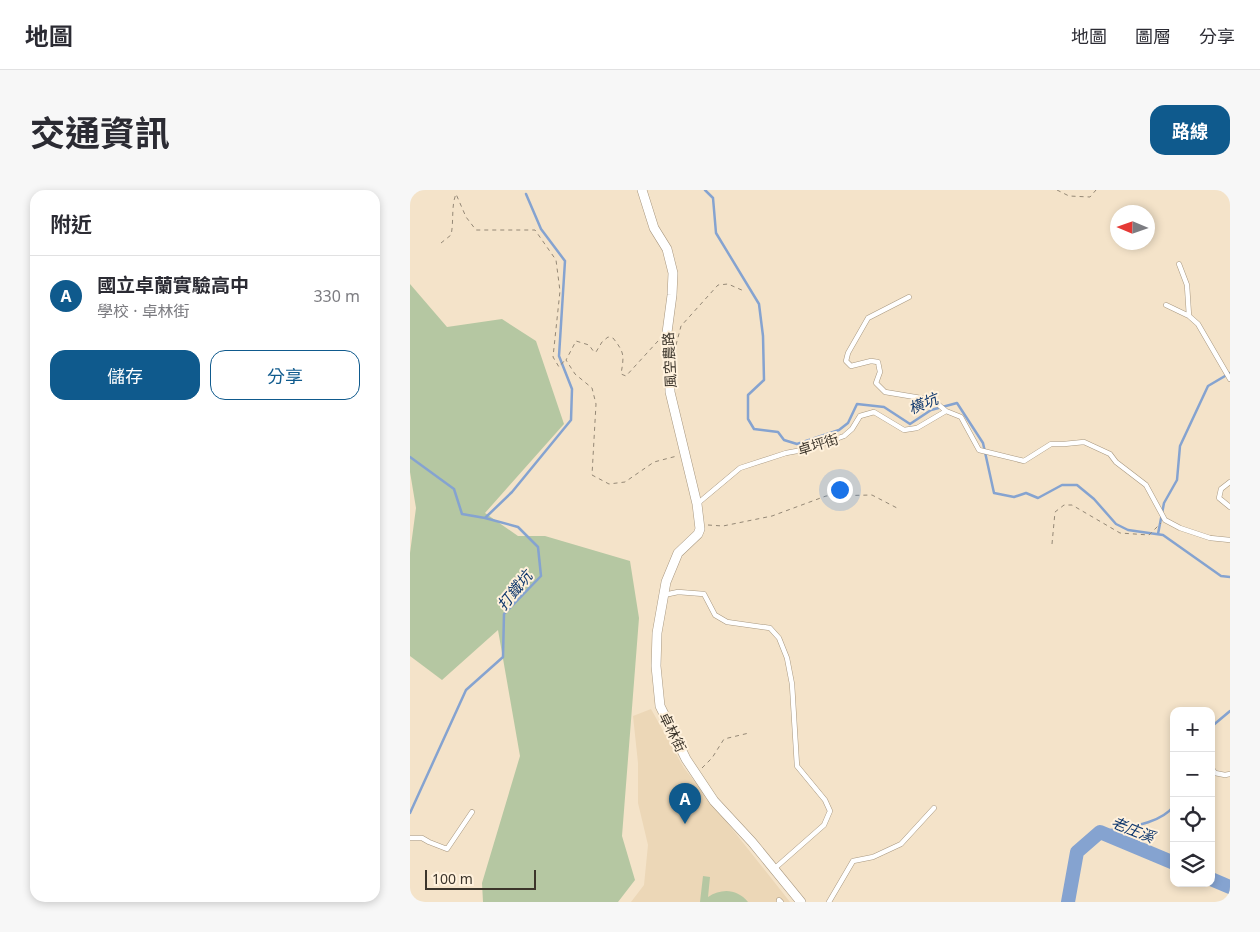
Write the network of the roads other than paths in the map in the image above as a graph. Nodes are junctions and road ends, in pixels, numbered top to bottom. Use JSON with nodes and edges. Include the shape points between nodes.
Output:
{"nodes":[{"id":1,"x":642,"y":190,"type":"edge"},
{"id":2,"x":1179,"y":264,"type":"dead end"},
{"id":3,"x":908,"y":297,"type":"dead end"},
{"id":4,"x":1166,"y":305,"type":"dead end"},
{"id":5,"x":1189,"y":316,"type":"junction"},
{"id":6,"x":1230,"y":379,"type":"edge"},
{"id":7,"x":946,"y":411,"type":"junction"},
{"id":8,"x":1230,"y":482,"type":"edge"},
{"id":9,"x":697,"y":504,"type":"junction"},
{"id":10,"x":1230,"y":507,"type":"edge"},
{"id":11,"x":1230,"y":540,"type":"edge"},
{"id":12,"x":664,"y":595,"type":"junction"},
{"id":13,"x":1215,"y":773,"type":"edge"},
{"id":14,"x":1230,"y":774,"type":"edge"},
{"id":15,"x":934,"y":808,"type":"dead end"},
{"id":16,"x":472,"y":812,"type":"dead end"},
{"id":17,"x":410,"y":838,"type":"edge"},
{"id":18,"x":774,"y":869,"type":"junction"},
{"id":19,"x":801,"y":902,"type":"edge"},
{"id":20,"x":829,"y":902,"type":"edge"}],
"edges":[{"from":1,"to":9,"type":"street","name":"風空農路","via":[[654,228],[667,248],[673,273],[666,340],[670,392]]},
{"from":2,"to":5,"type":"lane","via":[[1188,285]]},
{"from":3,"to":7,"type":"lane","via":[[868,318],[846,361],[851,366],[871,360],[878,362],[880,372],[876,383],[885,392],[933,400]]},
{"from":4,"to":5,"type":"lane"},
{"from":5,"to":6,"type":"lane","via":[[1198,324]]},
{"from":7,"to":9,"type":"lane","name":"卓坪街","via":[[918,428],[904,430],[874,412],[860,416],[844,436],[740,468]]},
{"from":7,"to":11,"type":"lane","via":[[961,417],[979,450],[1024,461],[1050,444],[1084,442],[1110,454],[1146,485],[1165,520],[1210,538]]},
{"from":8,"to":10,"type":"lane","via":[[1221,489],[1219,498]]},
{"from":9,"to":12,"type":"street","name":"卓林街","via":[[700,529],[678,553]]},
{"from":12,"to":18,"type":"street","name":"卓林街","via":[[657,633],[660,706],[695,774],[714,801]]},
{"from":12,"to":18,"type":"lane","via":[[678,592],[704,594],[715,615],[727,622],[770,628],[779,638],[788,658],[797,766],[830,811],[824,825]]},
{"from":13,"to":14,"type":"lane"},
{"from":15,"to":20,"type":"lane","via":[[901,844],[873,857],[853,861]]},
{"from":16,"to":17,"type":"lane","via":[[447,849],[422,838]]},
{"from":18,"to":19,"type":"street","name":"卓林街"}]}
